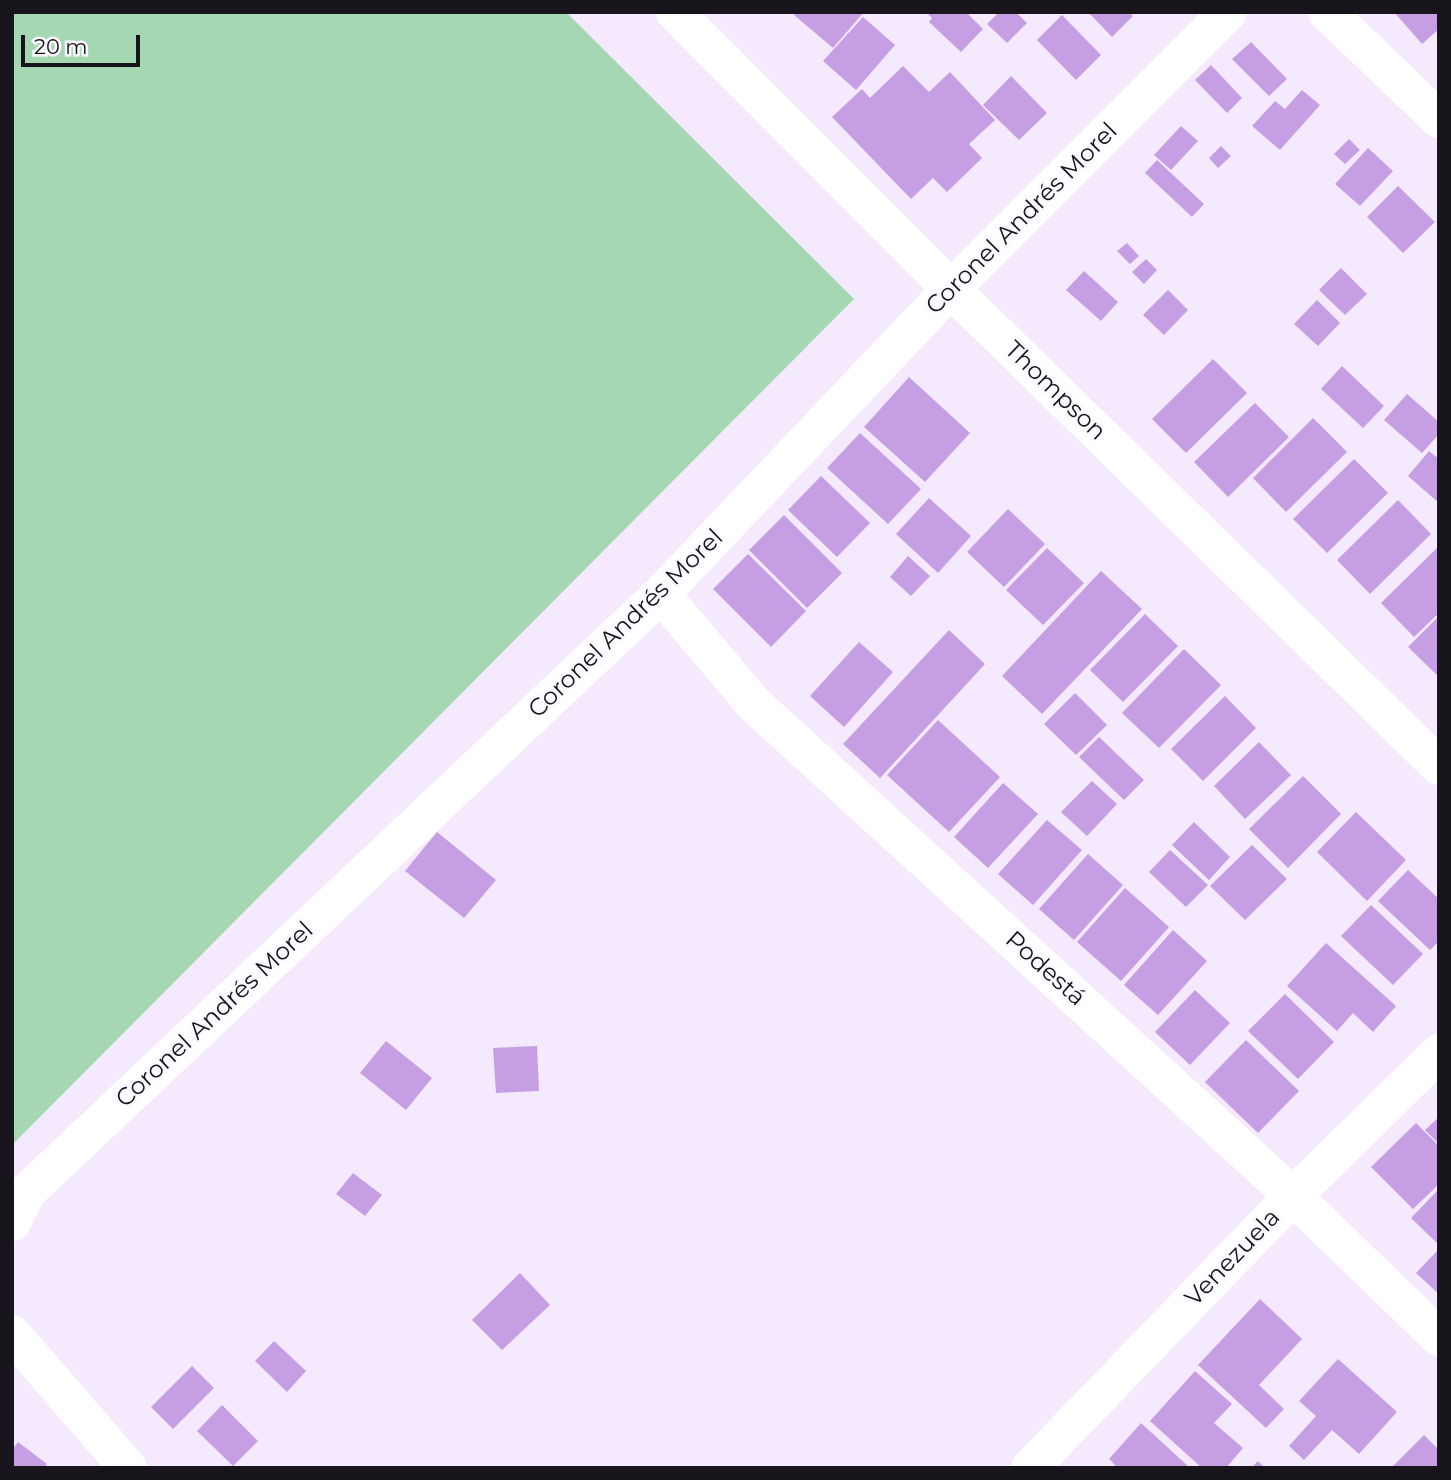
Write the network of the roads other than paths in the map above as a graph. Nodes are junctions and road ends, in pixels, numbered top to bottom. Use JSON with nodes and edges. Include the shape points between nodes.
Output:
{"nodes":[{"id":1,"x":675,"y":12,"type":"edge"},
{"id":2,"x":1228,"y":12,"type":"edge"},
{"id":3,"x":1327,"y":12,"type":"edge"},
{"id":4,"x":1439,"y":119,"type":"edge"},
{"id":5,"x":951,"y":289,"type":"junction"},
{"id":6,"x":661,"y":594,"type":"junction"},
{"id":7,"x":1439,"y":766,"type":"edge"},
{"id":8,"x":1439,"y":1052,"type":"edge"},
{"id":9,"x":1293,"y":1196,"type":"junction"},
{"id":10,"x":12,"y":1222,"type":"edge"},
{"id":11,"x":13,"y":1335,"type":"edge"},
{"id":12,"x":1439,"y":1337,"type":"edge"},
{"id":13,"x":128,"y":1468,"type":"edge"},
{"id":14,"x":1031,"y":1468,"type":"edge"}],
"edges":[{"from":1,"to":5,"type":"street","name":"Thompson"},
{"from":2,"to":5,"type":"street","name":"Coronel Andrés Morel"},
{"from":3,"to":4,"type":"street"},
{"from":5,"to":6,"type":"street","name":"Coronel Andrés Morel"},
{"from":5,"to":7,"type":"street","name":"Thompson"},
{"from":6,"to":9,"type":"street","name":"Podestá","via":[[754,704]]},
{"from":6,"to":10,"type":"street","name":"Coronel Andrés Morel","via":[[26,1193]]},
{"from":8,"to":9,"type":"street","name":"Venezuela"},
{"from":9,"to":12,"type":"street","name":"Podestá"},
{"from":9,"to":14,"type":"street","name":"Venezuela"},
{"from":11,"to":13,"type":"street"}]}
